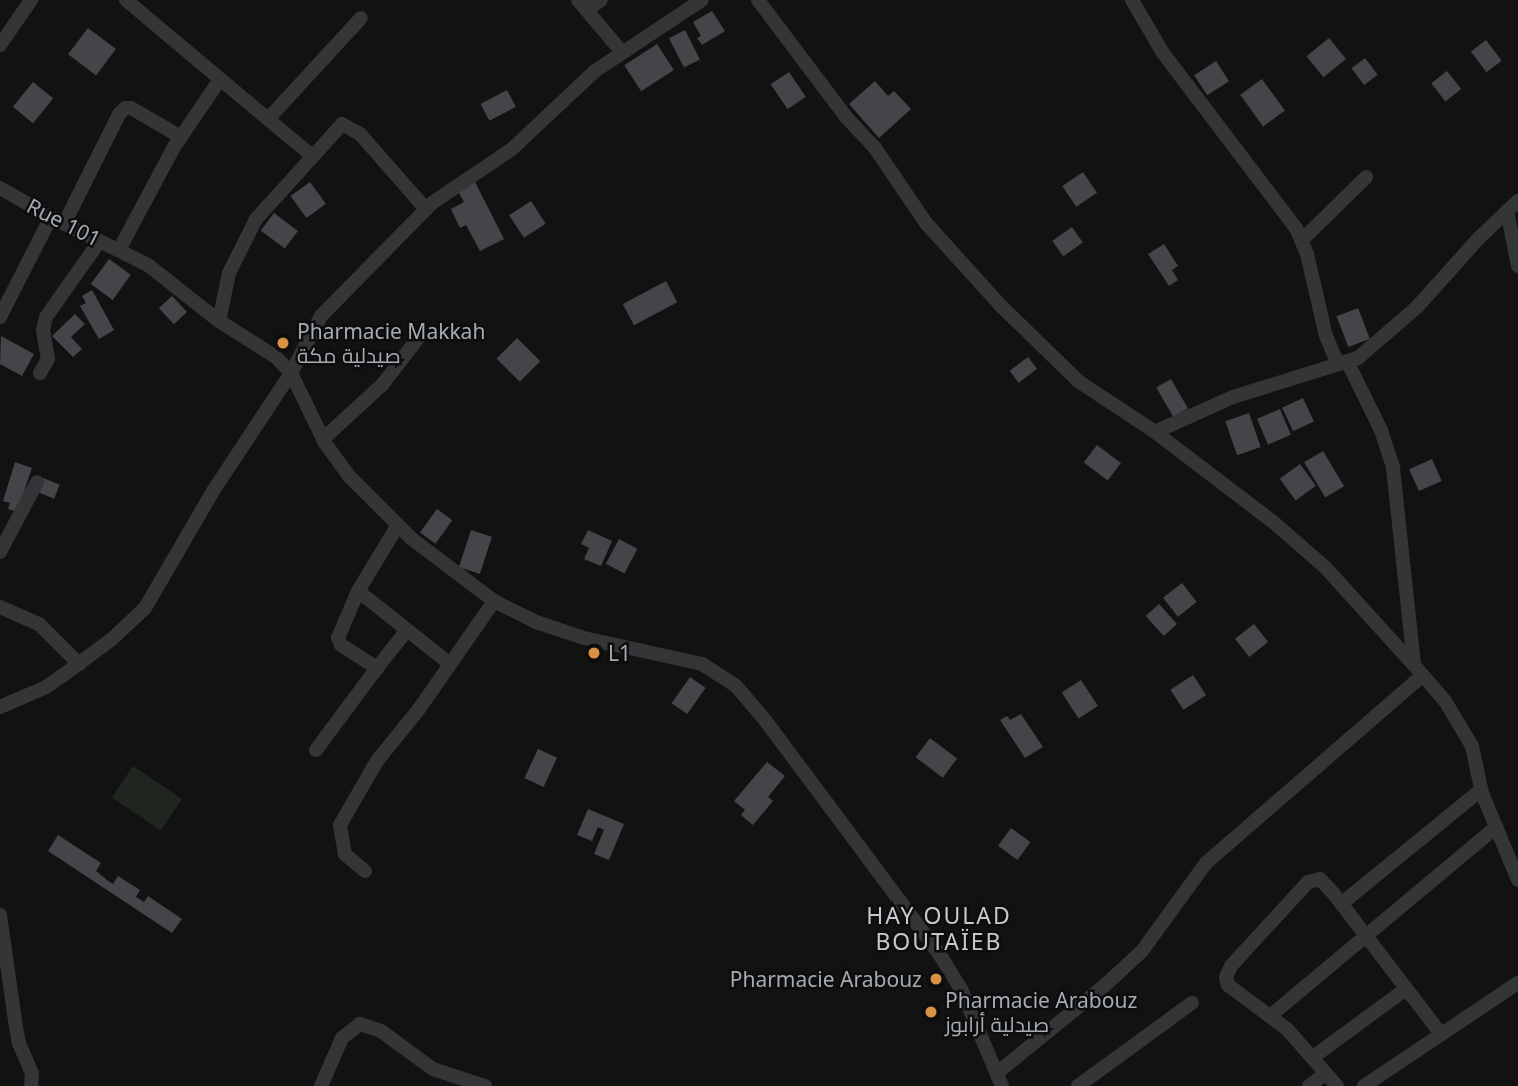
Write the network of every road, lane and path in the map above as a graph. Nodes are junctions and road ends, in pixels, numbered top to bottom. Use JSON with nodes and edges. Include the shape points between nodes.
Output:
{"nodes":[{"id":1,"x":31,"y":0,"type":"edge"},
{"id":2,"x":126,"y":0,"type":"edge"},
{"id":3,"x":601,"y":0,"type":"edge"},
{"id":4,"x":702,"y":0,"type":"edge"},
{"id":5,"x":758,"y":0,"type":"edge"},
{"id":6,"x":1132,"y":0,"type":"edge"},
{"id":7,"x":582,"y":5,"type":"edge"},
{"id":8,"x":361,"y":18,"type":"dead end"},
{"id":9,"x":0,"y":45,"type":"edge"},
{"id":10,"x":622,"y":52,"type":"junction"},
{"id":11,"x":219,"y":81,"type":"junction"},
{"id":12,"x":268,"y":120,"type":"junction"},
{"id":13,"x":181,"y":137,"type":"junction"},
{"id":14,"x":311,"y":155,"type":"junction"},
{"id":15,"x":1366,"y":177,"type":"dead end"},
{"id":16,"x":0,"y":188,"type":"edge"},
{"id":17,"x":1513,"y":206,"type":"edge"},
{"id":18,"x":426,"y":209,"type":"junction"},
{"id":19,"x":57,"y":221,"type":"junction"},
{"id":20,"x":1302,"y":240,"type":"junction"},
{"id":21,"x":99,"y":242,"type":"junction"},
{"id":22,"x":124,"y":253,"type":"junction"},
{"id":23,"x":1518,"y":266,"type":"edge"},
{"id":24,"x":0,"y":317,"type":"edge"},
{"id":25,"x":219,"y":321,"type":"junction"},
{"id":26,"x":422,"y":333,"type":"dead end"},
{"id":27,"x":1342,"y":363,"type":"junction"},
{"id":28,"x":40,"y":373,"type":"dead end"},
{"id":29,"x":291,"y":373,"type":"junction"},
{"id":30,"x":1155,"y":432,"type":"junction"},
{"id":31,"x":323,"y":439,"type":"junction"},
{"id":32,"x":37,"y":482,"type":"dead end"},
{"id":33,"x":398,"y":525,"type":"junction"},
{"id":34,"x":0,"y":552,"type":"edge"},
{"id":35,"x":358,"y":591,"type":"junction"},
{"id":36,"x":494,"y":601,"type":"junction"},
{"id":37,"x":0,"y":607,"type":"edge"},
{"id":38,"x":407,"y":630,"type":"junction"},
{"id":39,"x":449,"y":663,"type":"junction"},
{"id":40,"x":79,"y":664,"type":"junction"},
{"id":41,"x":377,"y":668,"type":"junction"},
{"id":42,"x":1419,"y":670,"type":"junction"},
{"id":43,"x":0,"y":707,"type":"edge"},
{"id":44,"x":316,"y":750,"type":"dead end"},
{"id":45,"x":1481,"y":790,"type":"junction"},
{"id":46,"x":1496,"y":827,"type":"junction"},
{"id":47,"x":365,"y":871,"type":"dead end"},
{"id":48,"x":1518,"y":880,"type":"edge"},
{"id":49,"x":1341,"y":904,"type":"junction"},
{"id":50,"x":0,"y":915,"type":"edge"},
{"id":51,"x":1366,"y":936,"type":"junction"},
{"id":52,"x":1518,"y":984,"type":"edge"},
{"id":53,"x":1406,"y":989,"type":"junction"},
{"id":54,"x":1192,"y":1003,"type":"dead end"},
{"id":55,"x":1270,"y":1016,"type":"junction"},
{"id":56,"x":1441,"y":1034,"type":"junction"},
{"id":57,"x":1313,"y":1057,"type":"junction"},
{"id":58,"x":1326,"y":1073,"type":"junction"},
{"id":59,"x":999,"y":1079,"type":"edge"},
{"id":60,"x":31,"y":1086,"type":"edge"},
{"id":61,"x":321,"y":1086,"type":"edge"},
{"id":62,"x":485,"y":1086,"type":"edge"},
{"id":63,"x":1077,"y":1086,"type":"edge"},
{"id":64,"x":1309,"y":1086,"type":"edge"},
{"id":65,"x":1337,"y":1086,"type":"edge"},
{"id":66,"x":1364,"y":1086,"type":"edge"}],
"edges":[{"from":1,"to":9,"type":"street"},
{"from":2,"to":11,"type":"street"},
{"from":3,"to":7,"type":"street"},
{"from":4,"to":10,"type":"street"},
{"from":5,"to":30,"type":"street","via":[[961,265],[1078,381]]},
{"from":6,"to":20,"type":"street","via":[[1156,42]]},
{"from":7,"to":10,"type":"street"},
{"from":8,"to":12,"type":"street"},
{"from":10,"to":18,"type":"street","via":[[595,71],[512,149]]},
{"from":11,"to":12,"type":"street"},
{"from":11,"to":13,"type":"street"},
{"from":12,"to":14,"type":"street"},
{"from":13,"to":19,"type":"street","via":[[125,108]]},
{"from":13,"to":22,"type":"street"},
{"from":14,"to":18,"type":"street","via":[[347,124]]},
{"from":14,"to":25,"type":"street","via":[[256,219],[229,273]]},
{"from":15,"to":20,"type":"street"},
{"from":16,"to":19,"type":"street","name":"Rue 101"},
{"from":17,"to":23,"type":"street"},
{"from":17,"to":27,"type":"street","via":[[1418,307],[1367,351]]},
{"from":18,"to":29,"type":"street","via":[[321,317]]},
{"from":19,"to":21,"type":"street","name":"Rue 101"},
{"from":19,"to":24,"type":"street"},
{"from":20,"to":27,"type":"street","via":[[1326,336]]},
{"from":21,"to":22,"type":"street","name":"Rue 101"},
{"from":21,"to":28,"type":"street","via":[[46,317],[47,359]]},
{"from":22,"to":25,"type":"street","name":"Rue 101","via":[[180,288]]},
{"from":25,"to":29,"type":"street","name":"Rue 101","via":[[276,357]]},
{"from":26,"to":31,"type":"street","via":[[382,385]]},
{"from":27,"to":30,"type":"street","via":[[1233,397]]},
{"from":27,"to":42,"type":"street","via":[[1381,430],[1393,468]]},
{"from":29,"to":31,"type":"street"},
{"from":29,"to":40,"type":"street","via":[[213,491],[145,608]]},
{"from":30,"to":42,"type":"street","via":[[1272,521],[1325,568]]},
{"from":31,"to":33,"type":"street","via":[[349,476]]},
{"from":32,"to":34,"type":"street"},
{"from":33,"to":35,"type":"street"},
{"from":33,"to":36,"type":"street","via":[[458,577]]},
{"from":35,"to":38,"type":"street"},
{"from":35,"to":41,"type":"street","via":[[338,638],[341,645]]},
{"from":36,"to":39,"type":"street"},
{"from":36,"to":59,"type":"street","via":[[584,638],[702,664],[736,686],[938,952],[961,989]]},
{"from":37,"to":40,"type":"street","via":[[39,624]]},
{"from":38,"to":39,"type":"street"},
{"from":38,"to":41,"type":"street"},
{"from":39,"to":47,"type":"street","via":[[377,761],[340,825],[345,854]]},
{"from":40,"to":43,"type":"street","via":[[46,687]]},
{"from":41,"to":44,"type":"street"},
{"from":42,"to":45,"type":"street","via":[[1445,701],[1472,746]]},
{"from":42,"to":59,"type":"street","via":[[1206,863],[1142,951]]},
{"from":45,"to":46,"type":"street"},
{"from":45,"to":49,"type":"street"},
{"from":46,"to":48,"type":"street"},
{"from":46,"to":51,"type":"street"},
{"from":49,"to":51,"type":"street"},
{"from":49,"to":55,"type":"street","via":[[1320,878],[1308,882],[1231,966],[1228,985]]},
{"from":50,"to":60,"type":"street","via":[[17,1032],[32,1073]]},
{"from":51,"to":53,"type":"street"},
{"from":51,"to":55,"type":"street"},
{"from":52,"to":56,"type":"street"},
{"from":53,"to":56,"type":"street"},
{"from":53,"to":57,"type":"street"},
{"from":54,"to":63,"type":"street"},
{"from":55,"to":57,"type":"street"},
{"from":56,"to":66,"type":"street"},
{"from":57,"to":58,"type":"street"},
{"from":58,"to":64,"type":"street"},
{"from":58,"to":65,"type":"street"},
{"from":61,"to":62,"type":"street","via":[[342,1038],[360,1024],[381,1031],[433,1069]]}]}
